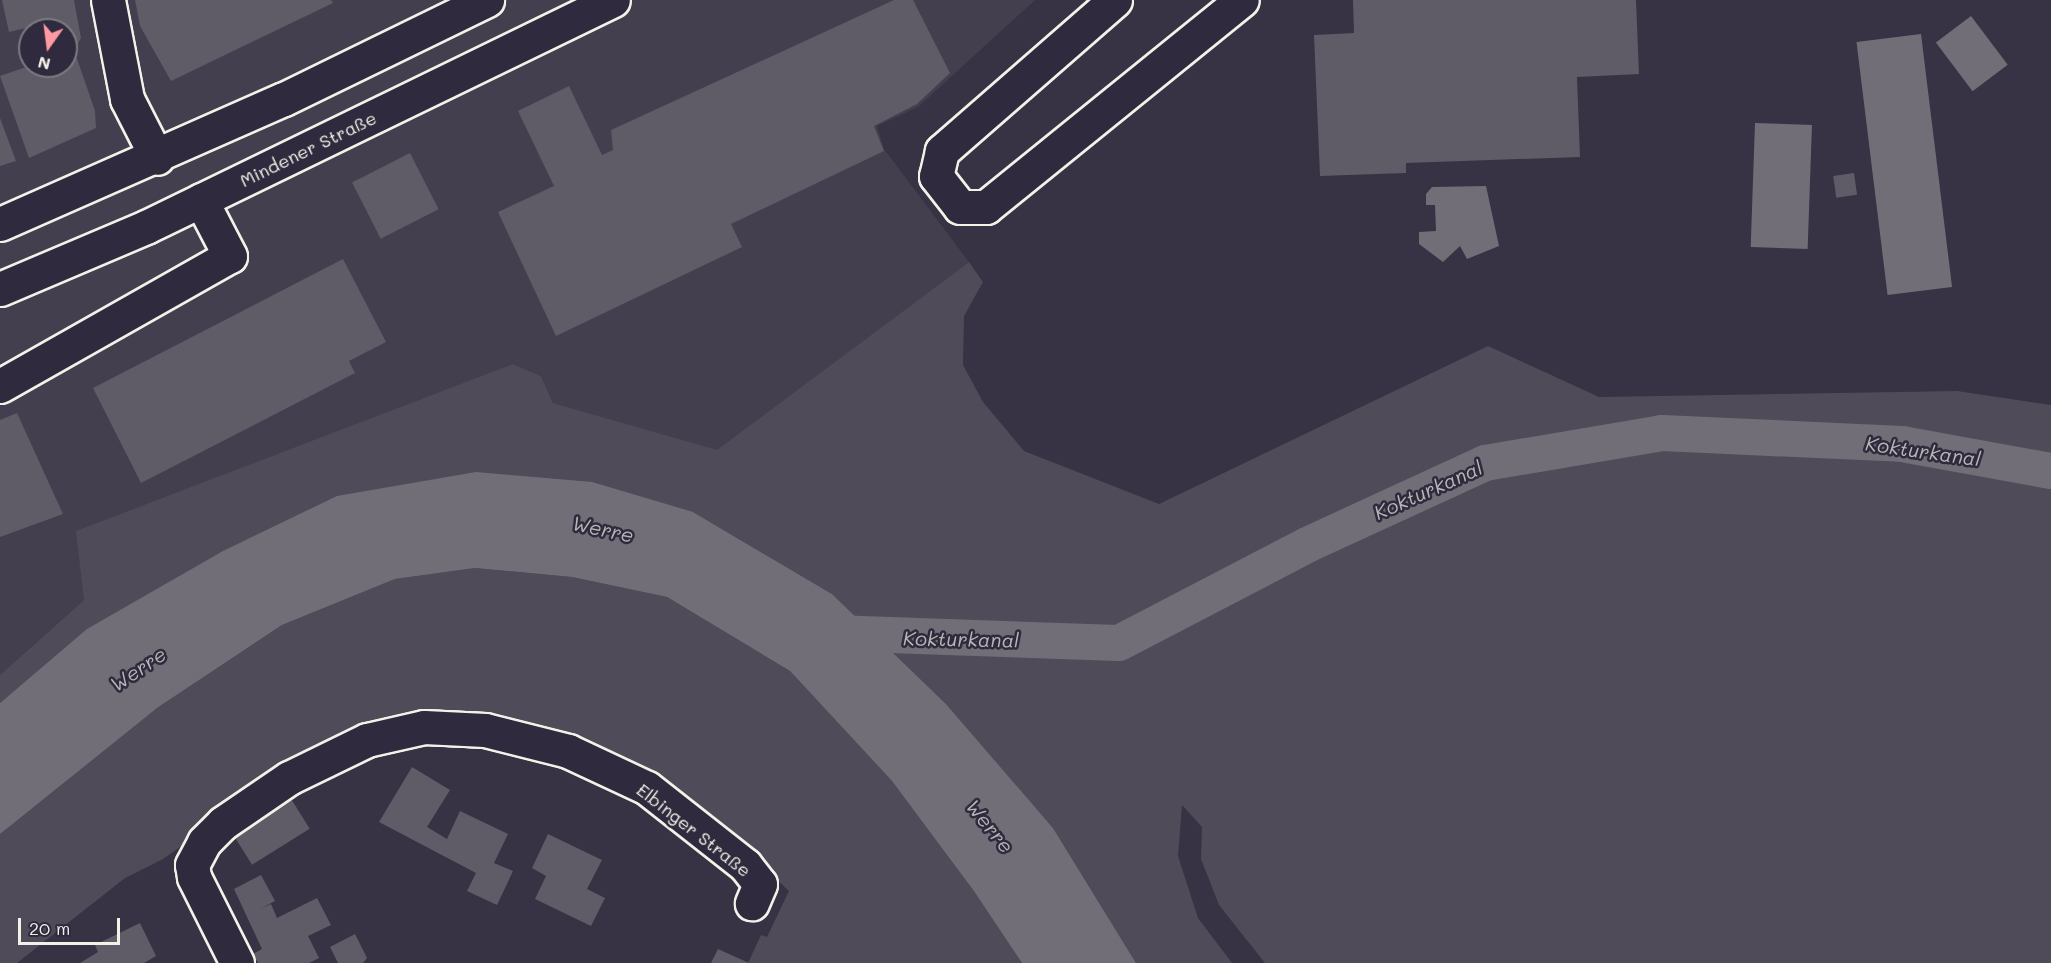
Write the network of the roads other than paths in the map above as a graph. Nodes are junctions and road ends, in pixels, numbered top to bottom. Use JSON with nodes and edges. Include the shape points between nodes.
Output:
{"nodes":[{"id":1,"x":108,"y":0,"type":"edge"},
{"id":2,"x":486,"y":0,"type":"edge"},
{"id":3,"x":613,"y":0,"type":"edge"},
{"id":4,"x":1115,"y":0,"type":"edge"},
{"id":5,"x":1242,"y":0,"type":"edge"},
{"id":6,"x":157,"y":158,"type":"junction"},
{"id":7,"x":201,"y":200,"type":"junction"},
{"id":8,"x":0,"y":224,"type":"edge"},
{"id":9,"x":0,"y":289,"type":"edge"},
{"id":10,"x":2,"y":385,"type":"edge"},
{"id":11,"x":752,"y":903,"type":"dead end"},
{"id":12,"x":237,"y":963,"type":"edge"}],
"edges":[{"from":1,"to":6,"type":"main road","via":[[127,99]]},
{"from":2,"to":6,"type":"main road"},
{"from":3,"to":7,"type":"main road","name":"Mindener Straße"},
{"from":4,"to":5,"type":"main road","via":[[942,151],[936,176],[960,207],[986,207]]},
{"from":6,"to":8,"type":"main road"},
{"from":7,"to":9,"type":"main road","name":"Mindener Straße"},
{"from":7,"to":10,"type":"main road","via":[[230,256]]},
{"from":11,"to":12,"type":"main road","name":"Elbinger Straße","via":[[760,884],[745,865],[647,788],[568,751],[486,730],[424,727],[368,740],[289,778],[223,823],[204,842],[192,865],[194,877]]}]}
